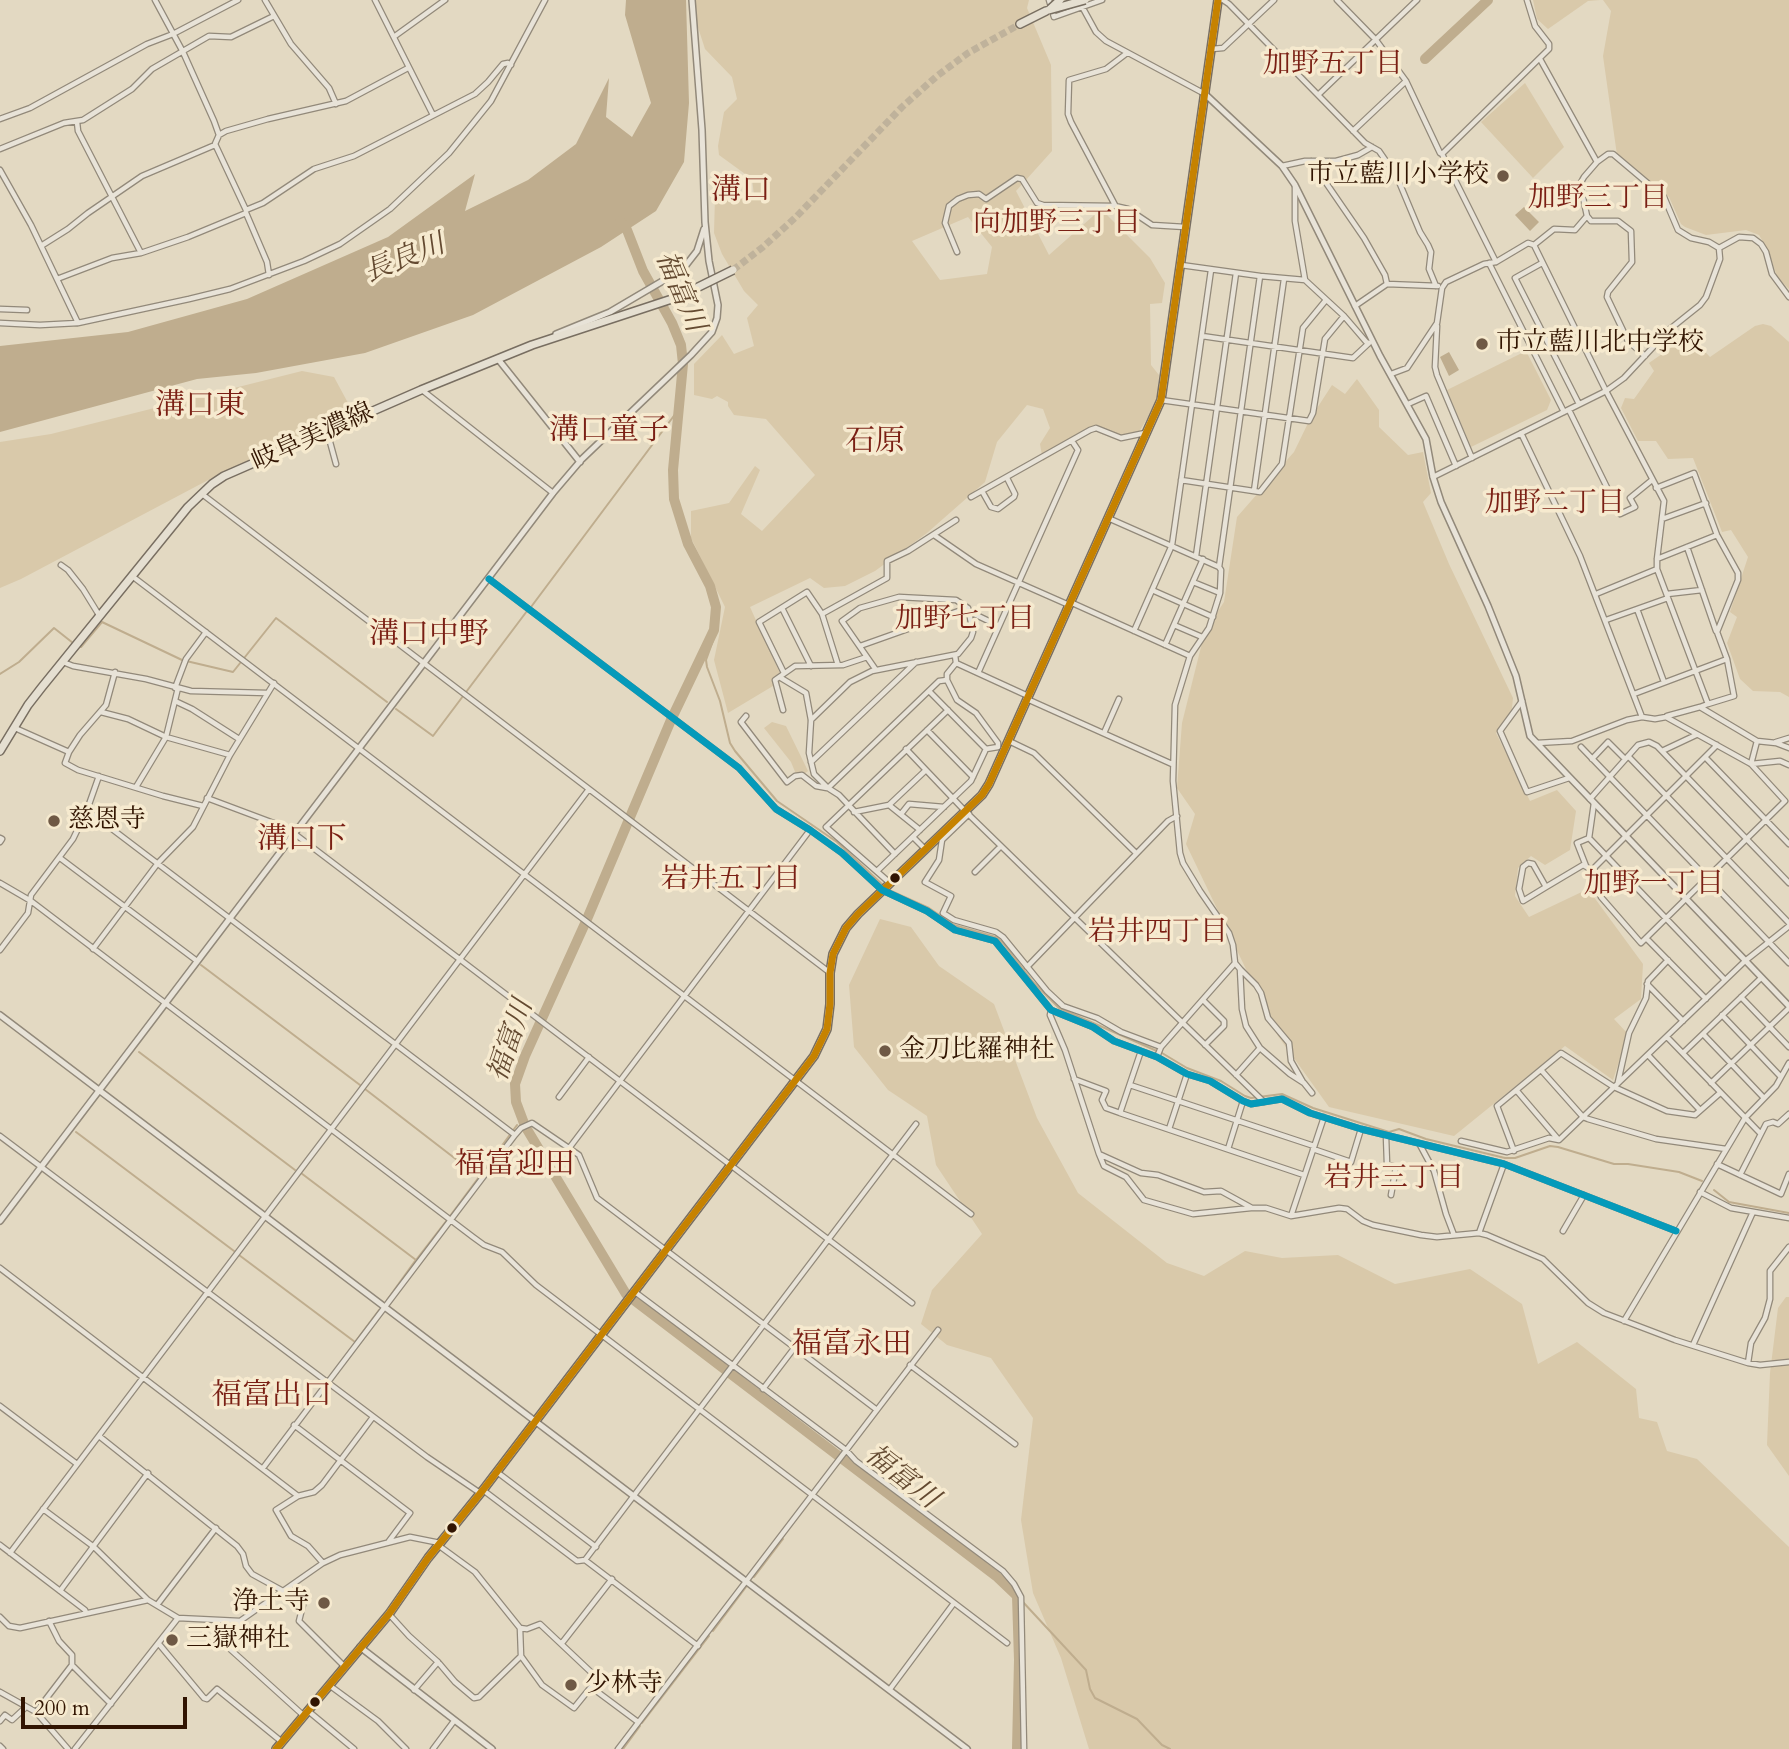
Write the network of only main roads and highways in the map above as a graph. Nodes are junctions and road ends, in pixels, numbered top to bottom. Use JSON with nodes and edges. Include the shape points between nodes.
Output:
{"nodes":[{"id":1,"x":1060,"y":0,"type":"edge"},
{"id":2,"x":1069,"y":0,"type":"edge"},
{"id":3,"x":1220,"y":0,"type":"edge"},
{"id":4,"x":1083,"y":3,"type":"edge"},
{"id":5,"x":1048,"y":10,"type":"junction"},
{"id":6,"x":1020,"y":24,"type":"tunnel mouth"},
{"id":7,"x":733,"y":270,"type":"tunnel mouth"},
{"id":8,"x":0,"y":751,"type":"edge"},
{"id":9,"x":279,"y":1745,"type":"edge"}],
"edges":[{"from":1,"to":5,"type":"main road","bridge":true},
{"from":2,"to":5,"type":"main road","bridge":true},
{"from":3,"to":9,"type":"main road","via":[[1161,400],[1009,741],[1001,748],[989,784],[967,813],[846,928],[833,954],[827,1029],[818,1050],[389,1615]]},
{"from":4,"to":5,"type":"main road","bridge":true},
{"from":5,"to":6,"type":"main road"},
{"from":7,"to":8,"type":"main road","name":"岐阜美濃線","bridge":true,"via":[[645,308],[532,345],[224,476],[201,493],[132,576],[28,705]]}]}
